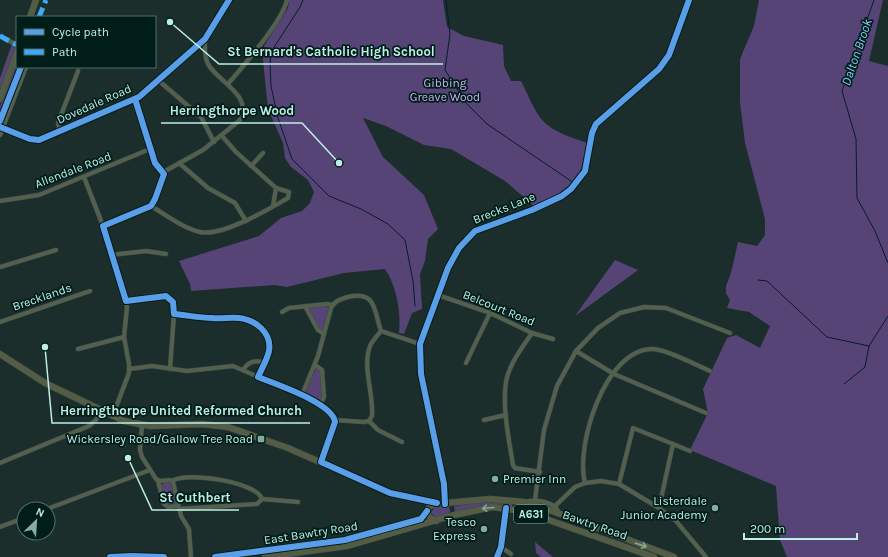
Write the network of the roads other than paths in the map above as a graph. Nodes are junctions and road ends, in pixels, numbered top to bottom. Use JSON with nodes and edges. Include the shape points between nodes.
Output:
{"nodes":[{"id":1,"x":36,"y":0,"type":"edge"},
{"id":2,"x":229,"y":0,"type":"edge"},
{"id":3,"x":287,"y":0,"type":"edge"},
{"id":4,"x":689,"y":0,"type":"edge"},
{"id":5,"x":30,"y":16,"type":"edge"},
{"id":6,"x":0,"y":36,"type":"edge"},
{"id":7,"x":205,"y":40,"type":"junction"},
{"id":8,"x":16,"y":44,"type":"edge"},
{"id":9,"x":16,"y":55,"type":"edge"},
{"id":10,"x":26,"y":68,"type":"edge"},
{"id":11,"x":78,"y":71,"type":"dead end"},
{"id":12,"x":158,"y":80,"type":"junction"},
{"id":13,"x":228,"y":84,"type":"junction"},
{"id":14,"x":0,"y":99,"type":"edge"},
{"id":15,"x":135,"y":99,"type":"junction"},
{"id":16,"x":1,"y":128,"type":"edge"},
{"id":17,"x":60,"y":132,"type":"junction"},
{"id":18,"x":0,"y":135,"type":"edge"},
{"id":19,"x":222,"y":136,"type":"junction"},
{"id":20,"x":214,"y":142,"type":"junction"},
{"id":21,"x":150,"y":149,"type":"junction"},
{"id":22,"x":263,"y":153,"type":"dead end"},
{"id":23,"x":180,"y":163,"type":"junction"},
{"id":24,"x":251,"y":166,"type":"junction"},
{"id":25,"x":164,"y":174,"type":"junction"},
{"id":26,"x":84,"y":177,"type":"junction"},
{"id":27,"x":276,"y":188,"type":"junction"},
{"id":28,"x":0,"y":201,"type":"edge"},
{"id":29,"x":151,"y":206,"type":"junction"},
{"id":30,"x":273,"y":206,"type":"junction"},
{"id":31,"x":246,"y":221,"type":"junction"},
{"id":32,"x":102,"y":226,"type":"junction"},
{"id":33,"x":56,"y":250,"type":"dead end"},
{"id":34,"x":111,"y":254,"type":"junction"},
{"id":35,"x":166,"y":254,"type":"dead end"},
{"id":36,"x":0,"y":267,"type":"edge"},
{"id":37,"x":90,"y":291,"type":"dead end"},
{"id":38,"x":438,"y":295,"type":"junction"},
{"id":39,"x":126,"y":301,"type":"junction"},
{"id":40,"x":332,"y":305,"type":"junction"},
{"id":41,"x":305,"y":306,"type":"junction"},
{"id":42,"x":282,"y":312,"type":"dead end"},
{"id":43,"x":490,"y":313,"type":"junction"},
{"id":44,"x":174,"y":314,"type":"junction"},
{"id":45,"x":0,"y":322,"type":"edge"},
{"id":46,"x":382,"y":331,"type":"junction"},
{"id":47,"x":532,"y":333,"type":"junction"},
{"id":48,"x":730,"y":333,"type":"dead end"},
{"id":49,"x":324,"y":334,"type":"junction"},
{"id":50,"x":124,"y":337,"type":"junction"},
{"id":51,"x":553,"y":339,"type":"dead end"},
{"id":52,"x":420,"y":344,"type":"junction"},
{"id":53,"x":78,"y":349,"type":"dead end"},
{"id":54,"x":576,"y":351,"type":"junction"},
{"id":55,"x":0,"y":354,"type":"edge"},
{"id":56,"x":265,"y":363,"type":"junction"},
{"id":57,"x":466,"y":363,"type":"dead end"},
{"id":58,"x":315,"y":365,"type":"junction"},
{"id":59,"x":129,"y":369,"type":"junction"},
{"id":60,"x":170,"y":369,"type":"junction"},
{"id":61,"x":242,"y":370,"type":"junction"},
{"id":62,"x":710,"y":371,"type":"dead end"},
{"id":63,"x":614,"y":374,"type":"junction"},
{"id":64,"x":258,"y":377,"type":"junction"},
{"id":65,"x":302,"y":395,"type":"junction"},
{"id":66,"x":320,"y":405,"type":"junction"},
{"id":67,"x":102,"y":410,"type":"junction"},
{"id":68,"x":706,"y":413,"type":"dead end"},
{"id":69,"x":113,"y":415,"type":"junction"},
{"id":70,"x":506,"y":415,"type":"junction"},
{"id":71,"x":335,"y":420,"type":"junction"},
{"id":72,"x":484,"y":420,"type":"dead end"},
{"id":73,"x":369,"y":421,"type":"junction"},
{"id":74,"x":634,"y":423,"type":"dead end"},
{"id":75,"x":142,"y":426,"type":"junction"},
{"id":76,"x":633,"y":428,"type":"junction"},
{"id":77,"x":399,"y":434,"type":"dead end"},
{"id":78,"x":397,"y":439,"type":"junction"},
{"id":79,"x":402,"y":442,"type":"dead end"},
{"id":80,"x":673,"y":444,"type":"junction"},
{"id":81,"x":690,"y":451,"type":"dead end"},
{"id":82,"x":320,"y":462,"type":"junction"},
{"id":83,"x":0,"y":463,"type":"edge"},
{"id":84,"x":150,"y":470,"type":"junction"},
{"id":85,"x":540,"y":472,"type":"junction"},
{"id":86,"x":158,"y":480,"type":"junction"},
{"id":87,"x":172,"y":481,"type":"junction"},
{"id":88,"x":585,"y":483,"type":"junction"},
{"id":89,"x":619,"y":484,"type":"junction"},
{"id":90,"x":408,"y":498,"type":"junction"},
{"id":91,"x":262,"y":499,"type":"junction"},
{"id":92,"x":535,"y":500,"type":"junction"},
{"id":93,"x":298,"y":502,"type":"dead end"},
{"id":94,"x":524,"y":502,"type":"junction"},
{"id":95,"x":437,"y":503,"type":"junction"},
{"id":96,"x":448,"y":504,"type":"junction"},
{"id":97,"x":56,"y":506,"type":"edge"},
{"id":98,"x":555,"y":506,"type":"junction"},
{"id":99,"x":179,"y":508,"type":"junction"},
{"id":100,"x":506,"y":508,"type":"junction"},
{"id":101,"x":659,"y":508,"type":"junction"},
{"id":102,"x":427,"y":510,"type":"junction"},
{"id":103,"x":560,"y":514,"type":"junction"},
{"id":104,"x":454,"y":515,"type":"junction"},
{"id":105,"x":16,"y":521,"type":"edge"},
{"id":106,"x":436,"y":521,"type":"junction"},
{"id":107,"x":559,"y":524,"type":"junction"},
{"id":108,"x":0,"y":527,"type":"edge"},
{"id":109,"x":501,"y":547,"type":"junction"},
{"id":110,"x":701,"y":549,"type":"junction"},
{"id":111,"x":511,"y":554,"type":"dead end"},
{"id":112,"x":110,"y":557,"type":"edge"},
{"id":113,"x":164,"y":557,"type":"edge"},
{"id":114,"x":192,"y":557,"type":"edge"},
{"id":115,"x":215,"y":557,"type":"edge"},
{"id":116,"x":218,"y":557,"type":"edge"},
{"id":117,"x":265,"y":557,"type":"edge"},
{"id":118,"x":497,"y":557,"type":"edge"},
{"id":119,"x":654,"y":557,"type":"edge"},
{"id":120,"x":674,"y":557,"type":"edge"},
{"id":121,"x":703,"y":557,"type":"edge"},
{"id":122,"x":706,"y":557,"type":"edge"}],
"edges":[{"from":1,"to":5,"type":"main road"},
{"from":2,"to":7,"type":"street","name":"Dovedale Road"},
{"from":3,"to":13,"type":"street","via":[[285,8],[255,52]]},
{"from":4,"to":38,"type":"street","name":"Brecks Lane","via":[[669,55],[659,69],[596,124],[585,171],[578,182],[562,196],[475,231],[453,258]]},
{"from":6,"to":8,"type":"street"},
{"from":7,"to":12,"type":"street","name":"Dovedale Road"},
{"from":7,"to":13,"type":"street","via":[[207,63]]},
{"from":9,"to":14,"type":"main road"},
{"from":10,"to":16,"type":"street"},
{"from":11,"to":17,"type":"street","via":[[58,123]]},
{"from":12,"to":15,"type":"street","name":"Dovedale Road"},
{"from":12,"to":20,"type":"street","via":[[201,117]]},
{"from":13,"to":19,"type":"street","via":[[240,98],[243,116]]},
{"from":15,"to":17,"type":"street","name":"Dovedale Road"},
{"from":15,"to":21,"type":"street"},
{"from":16,"to":17,"type":"street","name":"Dovedale Road","via":[[35,140]]},
{"from":16,"to":18,"type":"street"},
{"from":19,"to":20,"type":"street"},
{"from":19,"to":24,"type":"street"},
{"from":20,"to":23,"type":"street"},
{"from":21,"to":25,"type":"street","via":[[156,167]]},
{"from":21,"to":26,"type":"street","name":"Allendale Road"},
{"from":22,"to":24,"type":"street"},
{"from":23,"to":25,"type":"street"},
{"from":23,"to":31,"type":"street","via":[[208,188],[235,203]]},
{"from":24,"to":27,"type":"street"},
{"from":25,"to":29,"type":"street"},
{"from":26,"to":28,"type":"street","name":"Allendale Road","via":[[39,195]]},
{"from":26,"to":32,"type":"street"},
{"from":27,"to":30,"type":"street"},
{"from":27,"to":30,"type":"street","via":[[288,191],[290,196]]},
{"from":29,"to":31,"type":"street","via":[[202,233],[218,231]]},
{"from":29,"to":32,"type":"street"},
{"from":30,"to":31,"type":"street"},
{"from":32,"to":34,"type":"street"},
{"from":33,"to":36,"type":"street"},
{"from":34,"to":35,"type":"street","via":[[146,251]]},
{"from":34,"to":39,"type":"street"},
{"from":37,"to":45,"type":"street","name":"Brecklands"},
{"from":38,"to":43,"type":"street","name":"Belcourt Road"},
{"from":38,"to":52,"type":"street","name":"Brecks Lane"},
{"from":39,"to":44,"type":"street","via":[[166,296],[173,302]]},
{"from":39,"to":50,"type":"street"},
{"from":40,"to":41,"type":"street"},
{"from":40,"to":46,"type":"street","via":[[342,298],[360,295],[369,298]]},
{"from":40,"to":49,"type":"street"},
{"from":41,"to":42,"type":"street"},
{"from":41,"to":49,"type":"street","via":[[318,330]]},
{"from":43,"to":47,"type":"street","name":"Belcourt Road"},
{"from":43,"to":57,"type":"street"},
{"from":44,"to":56,"type":"street","via":[[211,318],[237,317],[254,323],[264,330],[268,339],[269,349]]},
{"from":44,"to":60,"type":"street"},
{"from":46,"to":52,"type":"street"},
{"from":46,"to":73,"type":"street","via":[[369,350],[368,373],[373,414]]},
{"from":47,"to":51,"type":"street","name":"Belcourt Road"},
{"from":47,"to":70,"type":"street","via":[[513,362],[506,382]]},
{"from":48,"to":54,"type":"street","via":[[666,308],[644,307],[620,313],[598,328]]},
{"from":49,"to":58,"type":"street"},
{"from":50,"to":53,"type":"street"},
{"from":50,"to":59,"type":"street"},
{"from":52,"to":96,"type":"street","name":"Brecks Lane","via":[[421,374]]},
{"from":54,"to":63,"type":"street"},
{"from":54,"to":85,"type":"street","via":[[557,386],[544,430]]},
{"from":55,"to":67,"type":"main road","via":[[45,383]]},
{"from":56,"to":61,"type":"street","via":[[254,361]]},
{"from":56,"to":64,"type":"street"},
{"from":58,"to":65,"type":"street"},
{"from":58,"to":66,"type":"street","via":[[322,370],[324,397]]},
{"from":59,"to":60,"type":"street","via":[[152,366]]},
{"from":59,"to":69,"type":"street"},
{"from":60,"to":61,"type":"street","via":[[187,371],[230,366]]},
{"from":61,"to":64,"type":"street"},
{"from":62,"to":63,"type":"street","via":[[652,349],[636,353]]},
{"from":63,"to":68,"type":"street"},
{"from":63,"to":88,"type":"street","via":[[595,405],[587,429],[582,472]]},
{"from":64,"to":65,"type":"street"},
{"from":65,"to":66,"type":"street"},
{"from":66,"to":71,"type":"street"},
{"from":67,"to":69,"type":"main road"},
{"from":67,"to":83,"type":"street","via":[[89,426]]},
{"from":69,"to":75,"type":"main road"},
{"from":70,"to":72,"type":"street"},
{"from":70,"to":85,"type":"street","via":[[513,466]]},
{"from":71,"to":73,"type":"street"},
{"from":71,"to":82,"type":"street"},
{"from":73,"to":78,"type":"street","via":[[378,430]]},
{"from":74,"to":76,"type":"street"},
{"from":75,"to":82,"type":"main road","via":[[202,424],[228,427],[261,437]]},
{"from":75,"to":84,"type":"street","via":[[140,454]]},
{"from":76,"to":80,"type":"street"},
{"from":76,"to":89,"type":"street"},
{"from":77,"to":78,"type":"street"},
{"from":78,"to":79,"type":"street"},
{"from":80,"to":81,"type":"street"},
{"from":80,"to":101,"type":"street"},
{"from":82,"to":90,"type":"main road"},
{"from":84,"to":86,"type":"street"},
{"from":84,"to":97,"type":"street"},
{"from":85,"to":92,"type":"street"},
{"from":86,"to":87,"type":"street"},
{"from":86,"to":99,"type":"street","via":[[164,504]]},
{"from":87,"to":91,"type":"street","via":[[177,478],[210,478],[258,492]]},
{"from":87,"to":99,"type":"street"},
{"from":88,"to":89,"type":"street","via":[[601,481]]},
{"from":88,"to":98,"type":"street","via":[[575,487]]},
{"from":89,"to":101,"type":"street"},
{"from":90,"to":95,"type":"main road","name":"Bawtry Road"},
{"from":90,"to":102,"type":"main road","via":[[422,504]]},
{"from":91,"to":93,"type":"street"},
{"from":91,"to":99,"type":"street","via":[[257,504]]},
{"from":92,"to":94,"type":"street"},
{"from":92,"to":98,"type":"street"},
{"from":94,"to":96,"type":"main road","name":"Bawtry Road","number":"A631","via":[[490,500]]},
{"from":94,"to":103,"type":"main road","name":"Bawtry Road","number":"A631"},
{"from":95,"to":96,"type":"main road","name":"Bawtry Road","number":"A631"},
{"from":95,"to":102,"type":"main road"},
{"from":96,"to":104,"type":"main road"},
{"from":98,"to":103,"type":"street"},
{"from":99,"to":114,"type":"street","via":[[189,529]]},
{"from":100,"to":104,"type":"main road","name":"Bawtry Road","number":"A631","one_way":true,"via":[[483,508]]},
{"from":100,"to":107,"type":"main road","name":"Bawtry Road","number":"A631"},
{"from":100,"to":109,"type":"street"},
{"from":101,"to":110,"type":"street","via":[[676,521]]},
{"from":102,"to":106,"type":"main road","via":[[429,517]]},
{"from":102,"to":116,"type":"main road","name":"East Bawtry Road","via":[[421,519],[345,540]]},
{"from":103,"to":107,"type":"main road","via":[[563,519]]},
{"from":103,"to":120,"type":"main road","name":"Bawtry Road","number":"A631","one_way":true},
{"from":104,"to":106,"type":"main road","name":"Bawtry Road","number":"A631"},
{"from":105,"to":108,"type":"street"},
{"from":106,"to":117,"type":"main road","name":"East Bawtry Road","number":"A631","via":[[346,546]]},
{"from":107,"to":119,"type":"main road","name":"Bawtry Road","number":"A631"},
{"from":109,"to":111,"type":"street"},
{"from":109,"to":118,"type":"street"},
{"from":110,"to":121,"type":"street"},
{"from":110,"to":122,"type":"street"},
{"from":112,"to":113,"type":"main road"},
{"from":115,"to":116,"type":"main road","name":"East Bawtry Road"}]}
